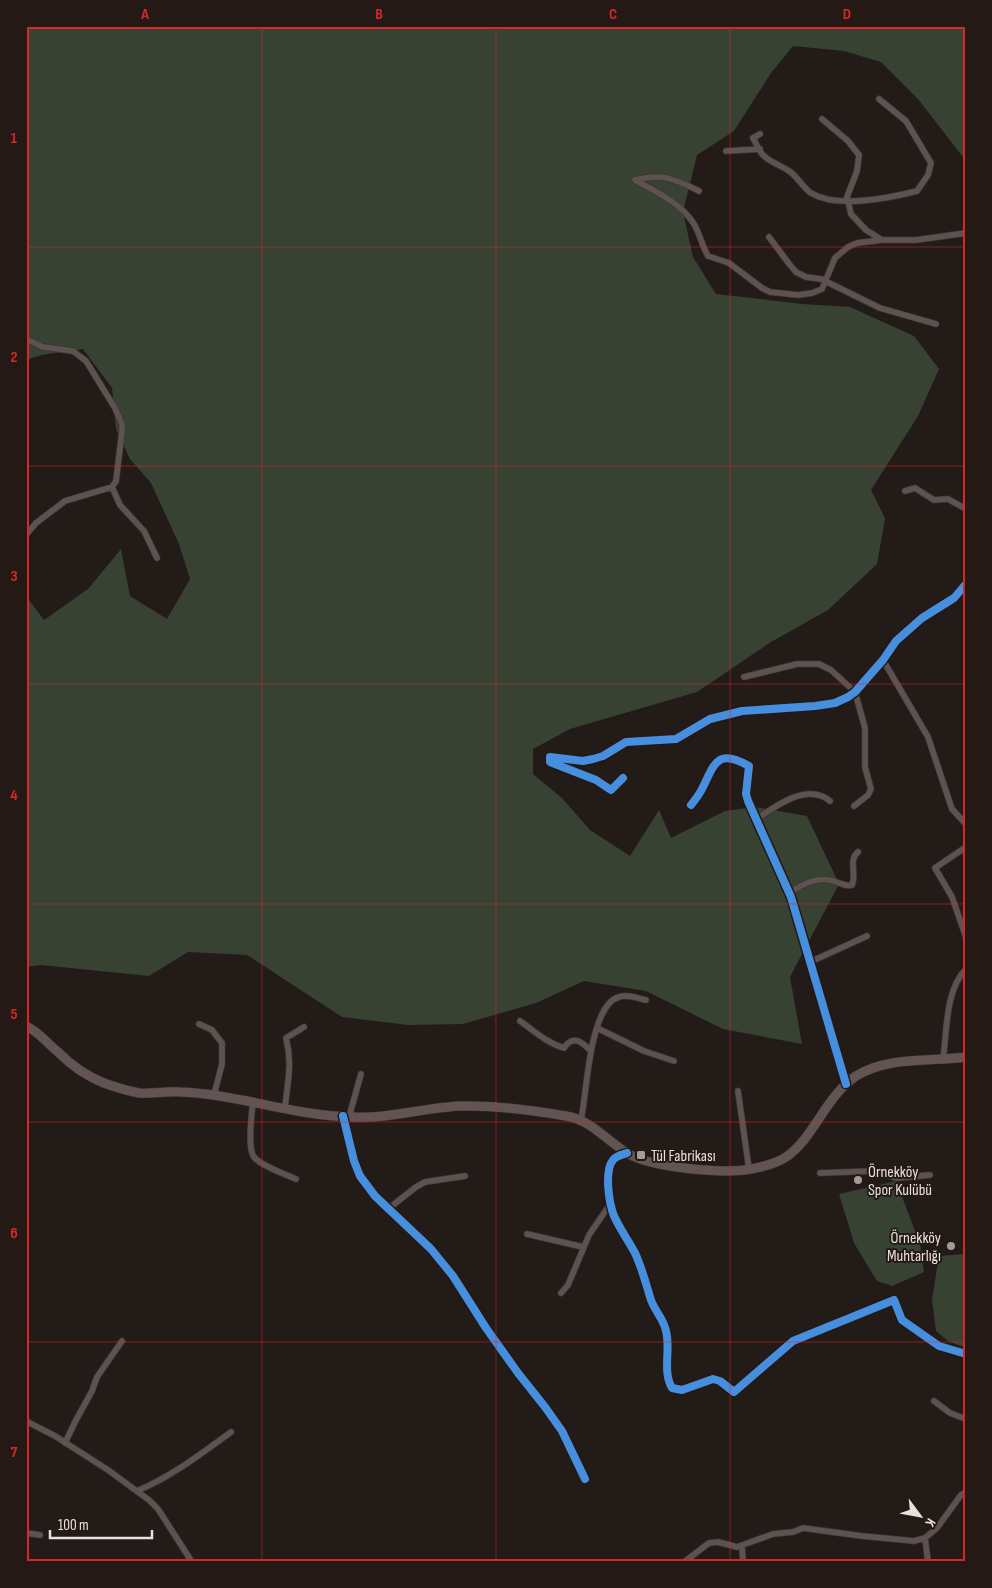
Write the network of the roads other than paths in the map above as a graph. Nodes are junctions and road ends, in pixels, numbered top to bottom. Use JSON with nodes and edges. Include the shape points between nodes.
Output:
{"nodes":[{"id":1,"x":880,"y":99,"type":"dead end"},
{"id":2,"x":822,"y":119,"type":"dead end"},
{"id":3,"x":760,"y":134,"type":"dead end"},
{"id":4,"x":760,"y":149,"type":"junction"},
{"id":5,"x":726,"y":151,"type":"dead end"},
{"id":6,"x":699,"y":191,"type":"dead end"},
{"id":7,"x":848,"y":202,"type":"junction"},
{"id":8,"x":966,"y":233,"type":"edge"},
{"id":9,"x":768,"y":237,"type":"dead end"},
{"id":10,"x":882,"y":240,"type":"junction"},
{"id":11,"x":826,"y":281,"type":"junction"},
{"id":12,"x":936,"y":324,"type":"dead end"},
{"id":13,"x":26,"y":339,"type":"edge"},
{"id":14,"x":112,"y":487,"type":"junction"},
{"id":15,"x":905,"y":491,"type":"dead end"},
{"id":16,"x":966,"y":509,"type":"edge"},
{"id":17,"x":26,"y":535,"type":"edge"},
{"id":18,"x":157,"y":558,"type":"dead end"},
{"id":19,"x":966,"y":584,"type":"edge"},
{"id":20,"x":883,"y":660,"type":"junction"},
{"id":21,"x":744,"y":677,"type":"dead end"},
{"id":22,"x":855,"y":692,"type":"junction"},
{"id":23,"x":623,"y":778,"type":"dead end"},
{"id":24,"x":830,"y":801,"type":"dead end"},
{"id":25,"x":691,"y":805,"type":"dead end"},
{"id":26,"x":854,"y":806,"type":"dead end"},
{"id":27,"x":757,"y":819,"type":"junction"},
{"id":28,"x":966,"y":824,"type":"edge"},
{"id":29,"x":966,"y":847,"type":"edge"},
{"id":30,"x":858,"y":852,"type":"dead end"},
{"id":31,"x":790,"y":893,"type":"junction"},
{"id":32,"x":867,"y":936,"type":"dead end"},
{"id":33,"x":966,"y":937,"type":"edge"},
{"id":34,"x":810,"y":962,"type":"junction"},
{"id":35,"x":966,"y":969,"type":"edge"},
{"id":36,"x":646,"y":1000,"type":"dead end"},
{"id":37,"x":520,"y":1021,"type":"dead end"},
{"id":38,"x":199,"y":1024,"type":"dead end"},
{"id":39,"x":26,"y":1026,"type":"edge"},
{"id":40,"x":304,"y":1027,"type":"dead end"},
{"id":41,"x":597,"y":1028,"type":"junction"},
{"id":42,"x":591,"y":1052,"type":"junction"},
{"id":43,"x":966,"y":1057,"type":"edge"},
{"id":44,"x":943,"y":1060,"type":"junction"},
{"id":45,"x":674,"y":1061,"type":"dead end"},
{"id":46,"x":361,"y":1074,"type":"dead end"},
{"id":47,"x":846,"y":1084,"type":"junction"},
{"id":48,"x":738,"y":1092,"type":"dead end"},
{"id":49,"x":214,"y":1095,"type":"junction"},
{"id":50,"x":253,"y":1101,"type":"junction"},
{"id":51,"x":285,"y":1109,"type":"junction"},
{"id":52,"x":346,"y":1117,"type":"junction"},
{"id":53,"x":581,"y":1120,"type":"junction"},
{"id":54,"x":627,"y":1153,"type":"junction"},
{"id":55,"x":749,"y":1169,"type":"junction"},
{"id":56,"x":820,"y":1173,"type":"dead end"},
{"id":57,"x":930,"y":1175,"type":"dead end"},
{"id":58,"x":465,"y":1176,"type":"dead end"},
{"id":59,"x":296,"y":1179,"type":"dead end"},
{"id":60,"x":611,"y":1204,"type":"junction"},
{"id":61,"x":388,"y":1209,"type":"junction"},
{"id":62,"x":527,"y":1234,"type":"dead end"},
{"id":63,"x":583,"y":1247,"type":"junction"},
{"id":64,"x":562,"y":1293,"type":"dead end"},
{"id":65,"x":122,"y":1341,"type":"dead end"},
{"id":66,"x":966,"y":1354,"type":"edge"},
{"id":67,"x":934,"y":1401,"type":"dead end"},
{"id":68,"x":966,"y":1419,"type":"edge"},
{"id":69,"x":26,"y":1421,"type":"edge"},
{"id":70,"x":231,"y":1432,"type":"dead end"},
{"id":71,"x":65,"y":1443,"type":"junction"},
{"id":72,"x":585,"y":1479,"type":"dead end"},
{"id":73,"x":137,"y":1492,"type":"junction"},
{"id":74,"x":966,"y":1492,"type":"edge"},
{"id":75,"x":26,"y":1533,"type":"edge"},
{"id":76,"x":40,"y":1535,"type":"dead end"},
{"id":77,"x":926,"y":1538,"type":"junction"},
{"id":78,"x":742,"y":1546,"type":"junction"},
{"id":79,"x":192,"y":1562,"type":"edge"},
{"id":80,"x":684,"y":1562,"type":"edge"},
{"id":81,"x":743,"y":1562,"type":"edge"},
{"id":82,"x":928,"y":1562,"type":"edge"}],
"edges":[{"from":1,"to":7,"type":"street","via":[[906,121],[931,163],[928,175],[917,191],[891,198]]},
{"from":2,"to":7,"type":"street","via":[[859,155]]},
{"from":3,"to":4,"type":"street","via":[[753,138]]},
{"from":4,"to":5,"type":"street"},
{"from":4,"to":7,"type":"street","via":[[763,155],[799,179],[810,193]]},
{"from":6,"to":11,"type":"street","via":[[665,177],[635,180],[687,214],[708,256],[730,263],[762,288],[778,294],[798,295],[822,289]]},
{"from":7,"to":10,"type":"street","via":[[858,223]]},
{"from":8,"to":10,"type":"street","via":[[916,240]]},
{"from":9,"to":11,"type":"street","via":[[796,272]]},
{"from":10,"to":11,"type":"street","via":[[848,247],[835,258]]},
{"from":11,"to":12,"type":"street","via":[[880,308]]},
{"from":13,"to":14,"type":"street","via":[[42,347],[78,354],[86,361],[115,408],[122,432],[116,481]]},
{"from":14,"to":17,"type":"street","via":[[65,501]]},
{"from":14,"to":18,"type":"street","via":[[120,505],[144,531]]},
{"from":15,"to":16,"type":"street","via":[[915,488],[934,500],[948,499]]},
{"from":19,"to":20,"type":"street","via":[[954,598],[922,618],[896,641]]},
{"from":20,"to":22,"type":"street"},
{"from":20,"to":28,"type":"street","via":[[928,737],[952,809]]},
{"from":21,"to":22,"type":"street","via":[[797,664],[819,664],[831,670]]},
{"from":22,"to":23,"type":"street","via":[[835,703],[742,711],[710,719],[676,739],[626,742],[593,759],[550,757],[550,762],[596,780],[612,790]]},
{"from":22,"to":26,"type":"street","via":[[865,728],[865,767],[871,789]]},
{"from":24,"to":27,"type":"street","via":[[826,797],[805,794],[778,804]]},
{"from":25,"to":27,"type":"street","via":[[713,766],[718,760],[729,758],[749,766],[746,794]]},
{"from":27,"to":31,"type":"street"},
{"from":29,"to":33,"type":"street","via":[[935,868],[952,897]]},
{"from":30,"to":31,"type":"street","via":[[854,854],[852,885],[816,879]]},
{"from":31,"to":34,"type":"street"},
{"from":32,"to":34,"type":"street"},
{"from":34,"to":47,"type":"street"},
{"from":35,"to":44,"type":"street","via":[[959,976],[952,993]]},
{"from":36,"to":41,"type":"street","via":[[617,997],[602,1013]]},
{"from":37,"to":42,"type":"street","via":[[558,1046],[564,1048],[571,1040],[580,1040]]},
{"from":38,"to":49,"type":"street","via":[[212,1030],[222,1043],[222,1064]]},
{"from":39,"to":49,"type":"main road","via":[[75,1068],[106,1084],[140,1093]]},
{"from":40,"to":51,"type":"street","via":[[286,1038],[290,1062]]},
{"from":41,"to":42,"type":"street"},
{"from":41,"to":45,"type":"street","via":[[644,1051]]},
{"from":42,"to":53,"type":"street"},
{"from":43,"to":44,"type":"main road"},
{"from":44,"to":47,"type":"main road","via":[[884,1064]]},
{"from":46,"to":52,"type":"street"},
{"from":47,"to":55,"type":"main road","via":[[794,1150],[777,1162]]},
{"from":48,"to":55,"type":"street"},
{"from":49,"to":50,"type":"main road"},
{"from":50,"to":51,"type":"main road"},
{"from":50,"to":59,"type":"street","via":[[252,1154],[260,1162]]},
{"from":51,"to":52,"type":"main road"},
{"from":52,"to":53,"type":"main road","via":[[377,1117],[458,1106],[536,1111]]},
{"from":52,"to":61,"type":"street","via":[[360,1176]]},
{"from":53,"to":54,"type":"main road"},
{"from":54,"to":55,"type":"main road","via":[[648,1162],[692,1169]]},
{"from":54,"to":60,"type":"street","via":[[613,1160],[610,1167]]},
{"from":56,"to":57,"type":"street","via":[[874,1171],[896,1178]]},
{"from":58,"to":61,"type":"street","via":[[425,1182]]},
{"from":60,"to":63,"type":"street"},
{"from":60,"to":66,"type":"street","via":[[666,1330],[667,1379],[672,1388],[682,1390],[713,1379],[734,1392],[793,1340],[894,1300],[902,1320],[939,1346]]},
{"from":61,"to":72,"type":"street","via":[[431,1249],[453,1276],[518,1374],[562,1431]]},
{"from":62,"to":63,"type":"street"},
{"from":63,"to":64,"type":"street"},
{"from":65,"to":71,"type":"street","via":[[97,1377]]},
{"from":67,"to":68,"type":"street"},
{"from":69,"to":71,"type":"street"},
{"from":70,"to":73,"type":"street","via":[[176,1471]]},
{"from":71,"to":73,"type":"street"},
{"from":73,"to":79,"type":"street","via":[[158,1509]]},
{"from":74,"to":77,"type":"street"},
{"from":75,"to":76,"type":"street"},
{"from":77,"to":78,"type":"street","via":[[914,1541],[803,1528],[765,1536]]},
{"from":77,"to":82,"type":"street"},
{"from":78,"to":80,"type":"street","via":[[709,1543]]},
{"from":78,"to":81,"type":"street"}]}
